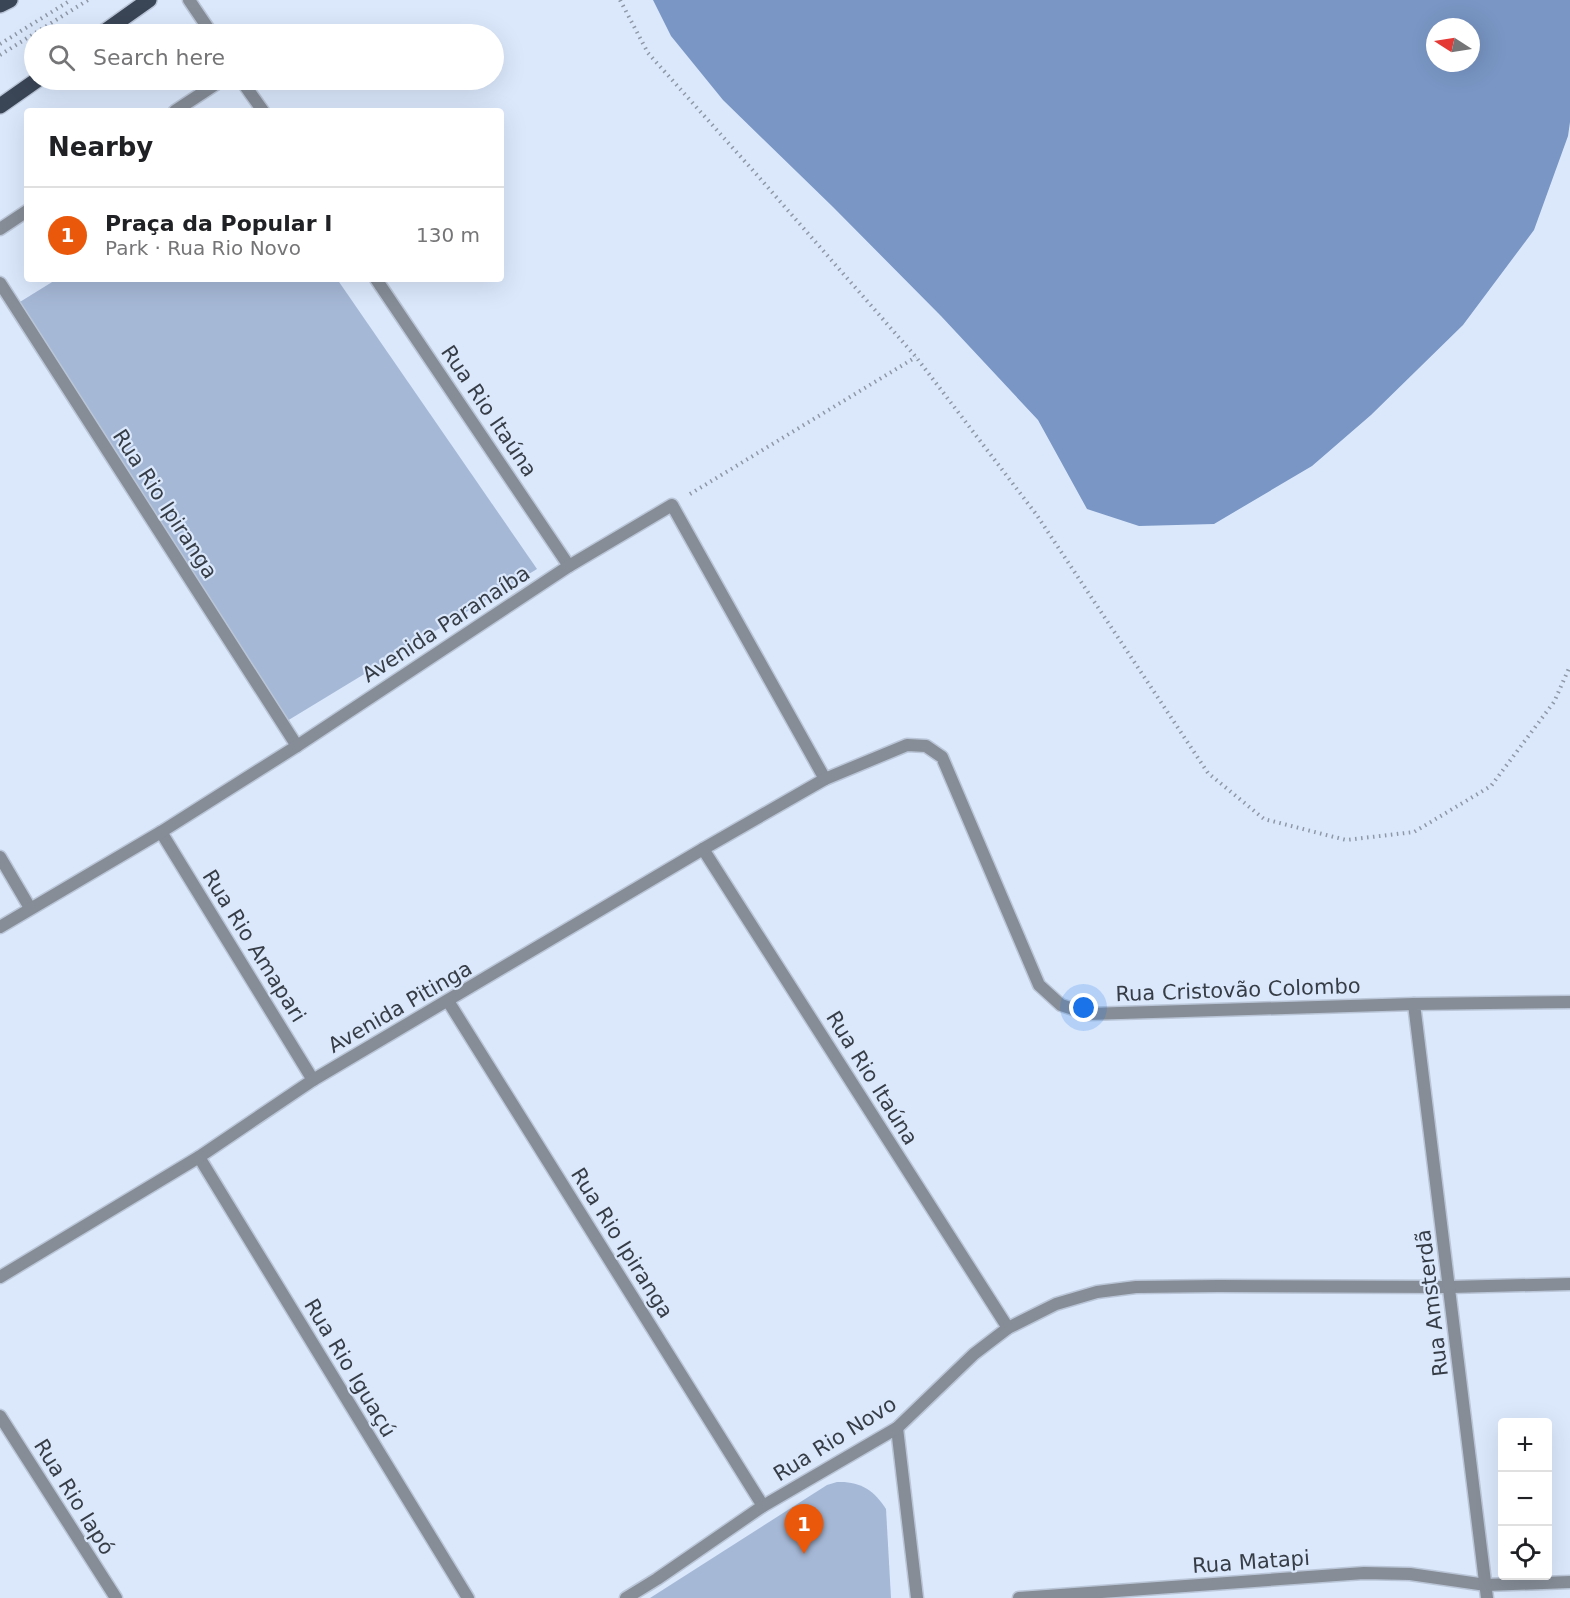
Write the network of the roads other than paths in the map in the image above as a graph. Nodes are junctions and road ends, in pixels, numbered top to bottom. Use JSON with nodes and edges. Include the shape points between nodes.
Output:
{"nodes":[{"id":1,"x":10,"y":0,"type":"edge"},
{"id":2,"x":149,"y":0,"type":"edge"},
{"id":3,"x":189,"y":0,"type":"edge"},
{"id":4,"x":0,"y":5,"type":"edge"},
{"id":5,"x":115,"y":24,"type":"edge"},
{"id":6,"x":205,"y":24,"type":"edge"},
{"id":7,"x":24,"y":90,"type":"edge"},
{"id":8,"x":207,"y":90,"type":"edge"},
{"id":9,"x":249,"y":90,"type":"edge"},
{"id":10,"x":0,"y":106,"type":"edge"},
{"id":11,"x":180,"y":108,"type":"edge"},
{"id":12,"x":261,"y":108,"type":"edge"},
{"id":13,"x":24,"y":213,"type":"edge"},
{"id":14,"x":0,"y":229,"type":"edge"},
{"id":15,"x":378,"y":282,"type":"edge"},
{"id":16,"x":0,"y":283,"type":"edge"},
{"id":17,"x":569,"y":566,"type":"junction"},
{"id":18,"x":297,"y":746,"type":"junction"},
{"id":19,"x":825,"y":779,"type":"junction"},
{"id":20,"x":161,"y":832,"type":"junction"},
{"id":21,"x":703,"y":849,"type":"junction"},
{"id":22,"x":0,"y":857,"type":"edge"},
{"id":23,"x":30,"y":908,"type":"junction"},
{"id":24,"x":0,"y":927,"type":"edge"},
{"id":25,"x":448,"y":1001,"type":"junction"},
{"id":26,"x":1570,"y":1002,"type":"edge"},
{"id":27,"x":1414,"y":1004,"type":"junction"},
{"id":28,"x":314,"y":1080,"type":"junction"},
{"id":29,"x":199,"y":1157,"type":"junction"},
{"id":30,"x":0,"y":1277,"type":"edge"},
{"id":31,"x":1570,"y":1284,"type":"edge"},
{"id":32,"x":1450,"y":1287,"type":"junction"},
{"id":33,"x":1008,"y":1328,"type":"junction"},
{"id":34,"x":0,"y":1416,"type":"edge"},
{"id":35,"x":897,"y":1428,"type":"junction"},
{"id":36,"x":763,"y":1506,"type":"junction"},
{"id":37,"x":1570,"y":1582,"type":"edge"},
{"id":38,"x":1486,"y":1585,"type":"junction"},
{"id":39,"x":116,"y":1598,"type":"edge"},
{"id":40,"x":468,"y":1598,"type":"edge"},
{"id":41,"x":626,"y":1598,"type":"edge"},
{"id":42,"x":916,"y":1598,"type":"edge"},
{"id":43,"x":1019,"y":1598,"type":"edge"},
{"id":44,"x":1487,"y":1598,"type":"edge"}],
"edges":[{"from":1,"to":4,"type":"main road"},
{"from":2,"to":5,"type":"main road"},
{"from":3,"to":6,"type":"street"},
{"from":7,"to":10,"type":"main road"},
{"from":8,"to":11,"type":"street"},
{"from":9,"to":12,"type":"street"},
{"from":13,"to":14,"type":"street"},
{"from":15,"to":17,"type":"street","name":"Rua Rio Itaúna"},
{"from":16,"to":18,"type":"street","name":"Rua Rio Ipiranga"},
{"from":17,"to":18,"type":"street","name":"Avenida Paranaíba"},
{"from":17,"to":19,"type":"street","name":"Avenida Paranaíba","via":[[672,505]]},
{"from":18,"to":20,"type":"street","name":"Avenida Paranaíba"},
{"from":19,"to":21,"type":"street","name":"Avenida Pitinga"},
{"from":19,"to":27,"type":"street","name":"Rua Cristovão Colombo","via":[[907,745],[926,746],[942,757],[1039,986],[1061,1005],[1088,1014]]},
{"from":20,"to":23,"type":"street","name":"Avenida Paranaíba"},
{"from":20,"to":28,"type":"street","name":"Rua Rio Amapari"},
{"from":21,"to":25,"type":"street","name":"Avenida Pitinga"},
{"from":21,"to":33,"type":"street","name":"Rua Rio Itaúna"},
{"from":22,"to":23,"type":"street"},
{"from":23,"to":24,"type":"street","name":"Avenida Paranaíba"},
{"from":25,"to":28,"type":"street","name":"Avenida Pitinga"},
{"from":25,"to":36,"type":"street","name":"Rua Rio Ipiranga"},
{"from":26,"to":27,"type":"street","name":"Rua Cristovão Colombo"},
{"from":27,"to":32,"type":"street","name":"Rua Amsterdã"},
{"from":28,"to":29,"type":"street","name":"Avenida Pitinga"},
{"from":29,"to":30,"type":"street","name":"Avenida Pitinga"},
{"from":29,"to":40,"type":"street","name":"Rua Rio Iguaçú"},
{"from":31,"to":32,"type":"street","name":"Rua Rio Novo"},
{"from":32,"to":33,"type":"street","name":"Rua Rio Novo","via":[[1136,1287],[1097,1292],[1056,1304]]},
{"from":32,"to":38,"type":"street","name":"Rua Amsterdã"},
{"from":33,"to":35,"type":"street","name":"Rua Rio Novo","via":[[974,1354]]},
{"from":34,"to":39,"type":"street","name":"Rua Rio Iapó"},
{"from":35,"to":36,"type":"street","name":"Rua Rio Novo"},
{"from":35,"to":42,"type":"street"},
{"from":36,"to":41,"type":"street","name":"Rua Rio Novo"},
{"from":37,"to":38,"type":"street","name":"Rua Matapi"},
{"from":38,"to":43,"type":"street","name":"Rua Matapi","via":[[1410,1574],[1364,1573]]},
{"from":38,"to":44,"type":"street","name":"Rua Amsterdã"}]}
